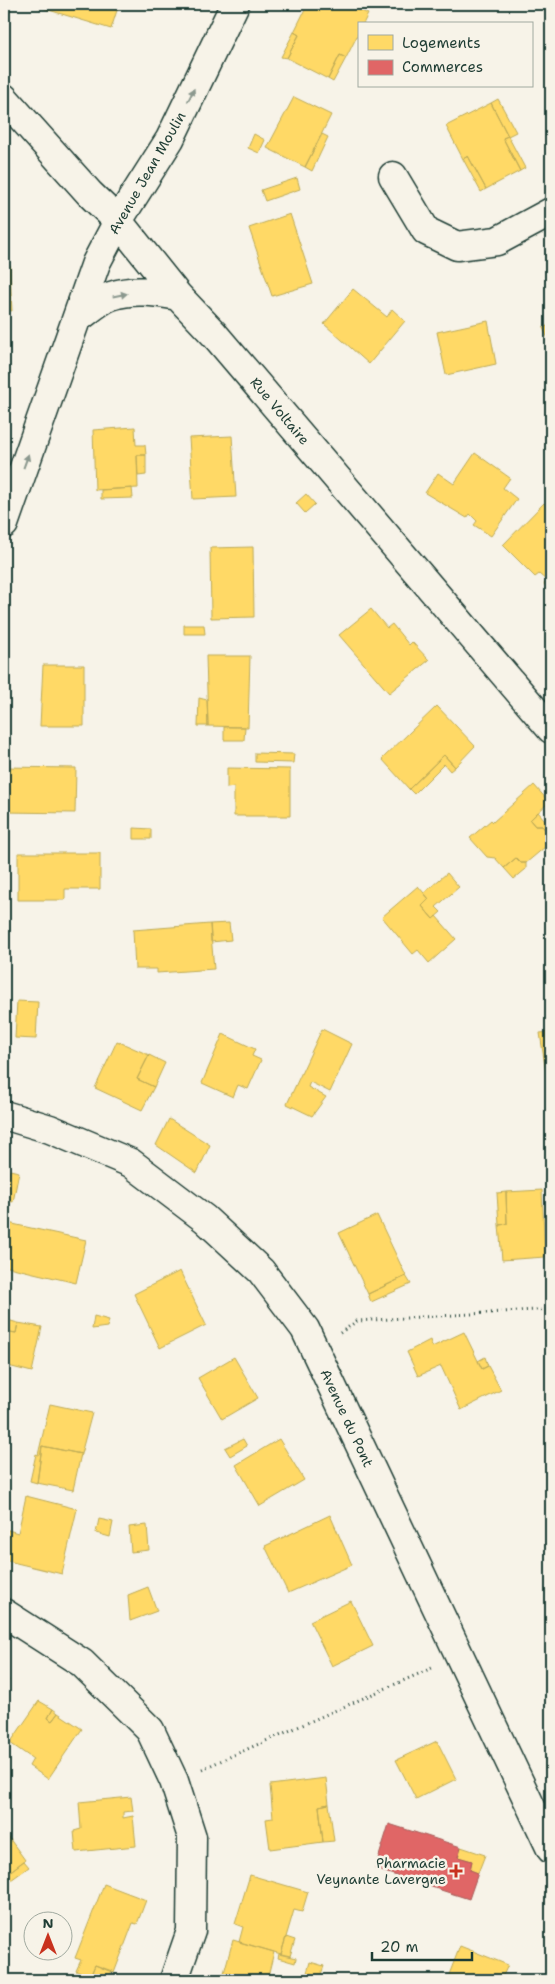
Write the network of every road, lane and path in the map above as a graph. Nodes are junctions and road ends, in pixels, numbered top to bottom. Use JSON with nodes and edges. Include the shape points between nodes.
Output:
{"nodes":[{"id":1,"x":235,"y":4,"type":"edge"},
{"id":2,"x":4,"y":98,"type":"edge"},
{"id":3,"x":393,"y":176,"type":"dead end"},
{"id":4,"x":551,"y":212,"type":"edge"},
{"id":5,"x":118,"y":220,"type":"junction"},
{"id":6,"x":178,"y":296,"type":"junction"},
{"id":7,"x":78,"y":318,"type":"junction"},
{"id":8,"x":4,"y":524,"type":"edge"},
{"id":9,"x":551,"y":729,"type":"edge"},
{"id":10,"x":4,"y":1115,"type":"edge"},
{"id":11,"x":551,"y":1309,"type":"edge"},
{"id":12,"x":336,"y":1336,"type":"dead end"},
{"id":13,"x":4,"y":1613,"type":"edge"},
{"id":14,"x":423,"y":1672,"type":"dead end"},
{"id":15,"x":174,"y":1781,"type":"junction"},
{"id":16,"x":551,"y":1849,"type":"edge"},
{"id":17,"x":174,"y":1980,"type":"edge"}],
"edges":[{"from":5,"to":1,"type":"street","name":"Avenue Jean Moulin","one_way":true,"via":[[170,139]]},
{"from":2,"to":5,"type":"street","name":"Rue Voltaire","via":[[90,194]]},
{"from":3,"to":4,"type":"street","via":[[426,231],[457,246],[498,241]]},
{"from":5,"to":6,"type":"street","name":"Rue Voltaire"},
{"from":5,"to":7,"type":"street","name":"Avenue Jean Moulin","via":[[96,263]]},
{"from":7,"to":6,"type":"street","one_way":true,"via":[[110,296],[148,291]]},
{"from":6,"to":9,"type":"street","name":"Rue Voltaire"},
{"from":8,"to":7,"type":"street","name":"Avenue Jean Moulin","one_way":true},
{"from":10,"to":16,"type":"street","name":"Avenue du Pont","via":[[50,1129],[131,1163],[206,1219],[261,1271],[304,1329]]},
{"from":11,"to":12,"type":"path","via":[[356,1322]]},
{"from":13,"to":15,"type":"street","via":[[82,1663],[150,1730]]},
{"from":14,"to":15,"type":"path"},
{"from":15,"to":17,"type":"street","via":[[192,1837],[191,1931]]}]}
